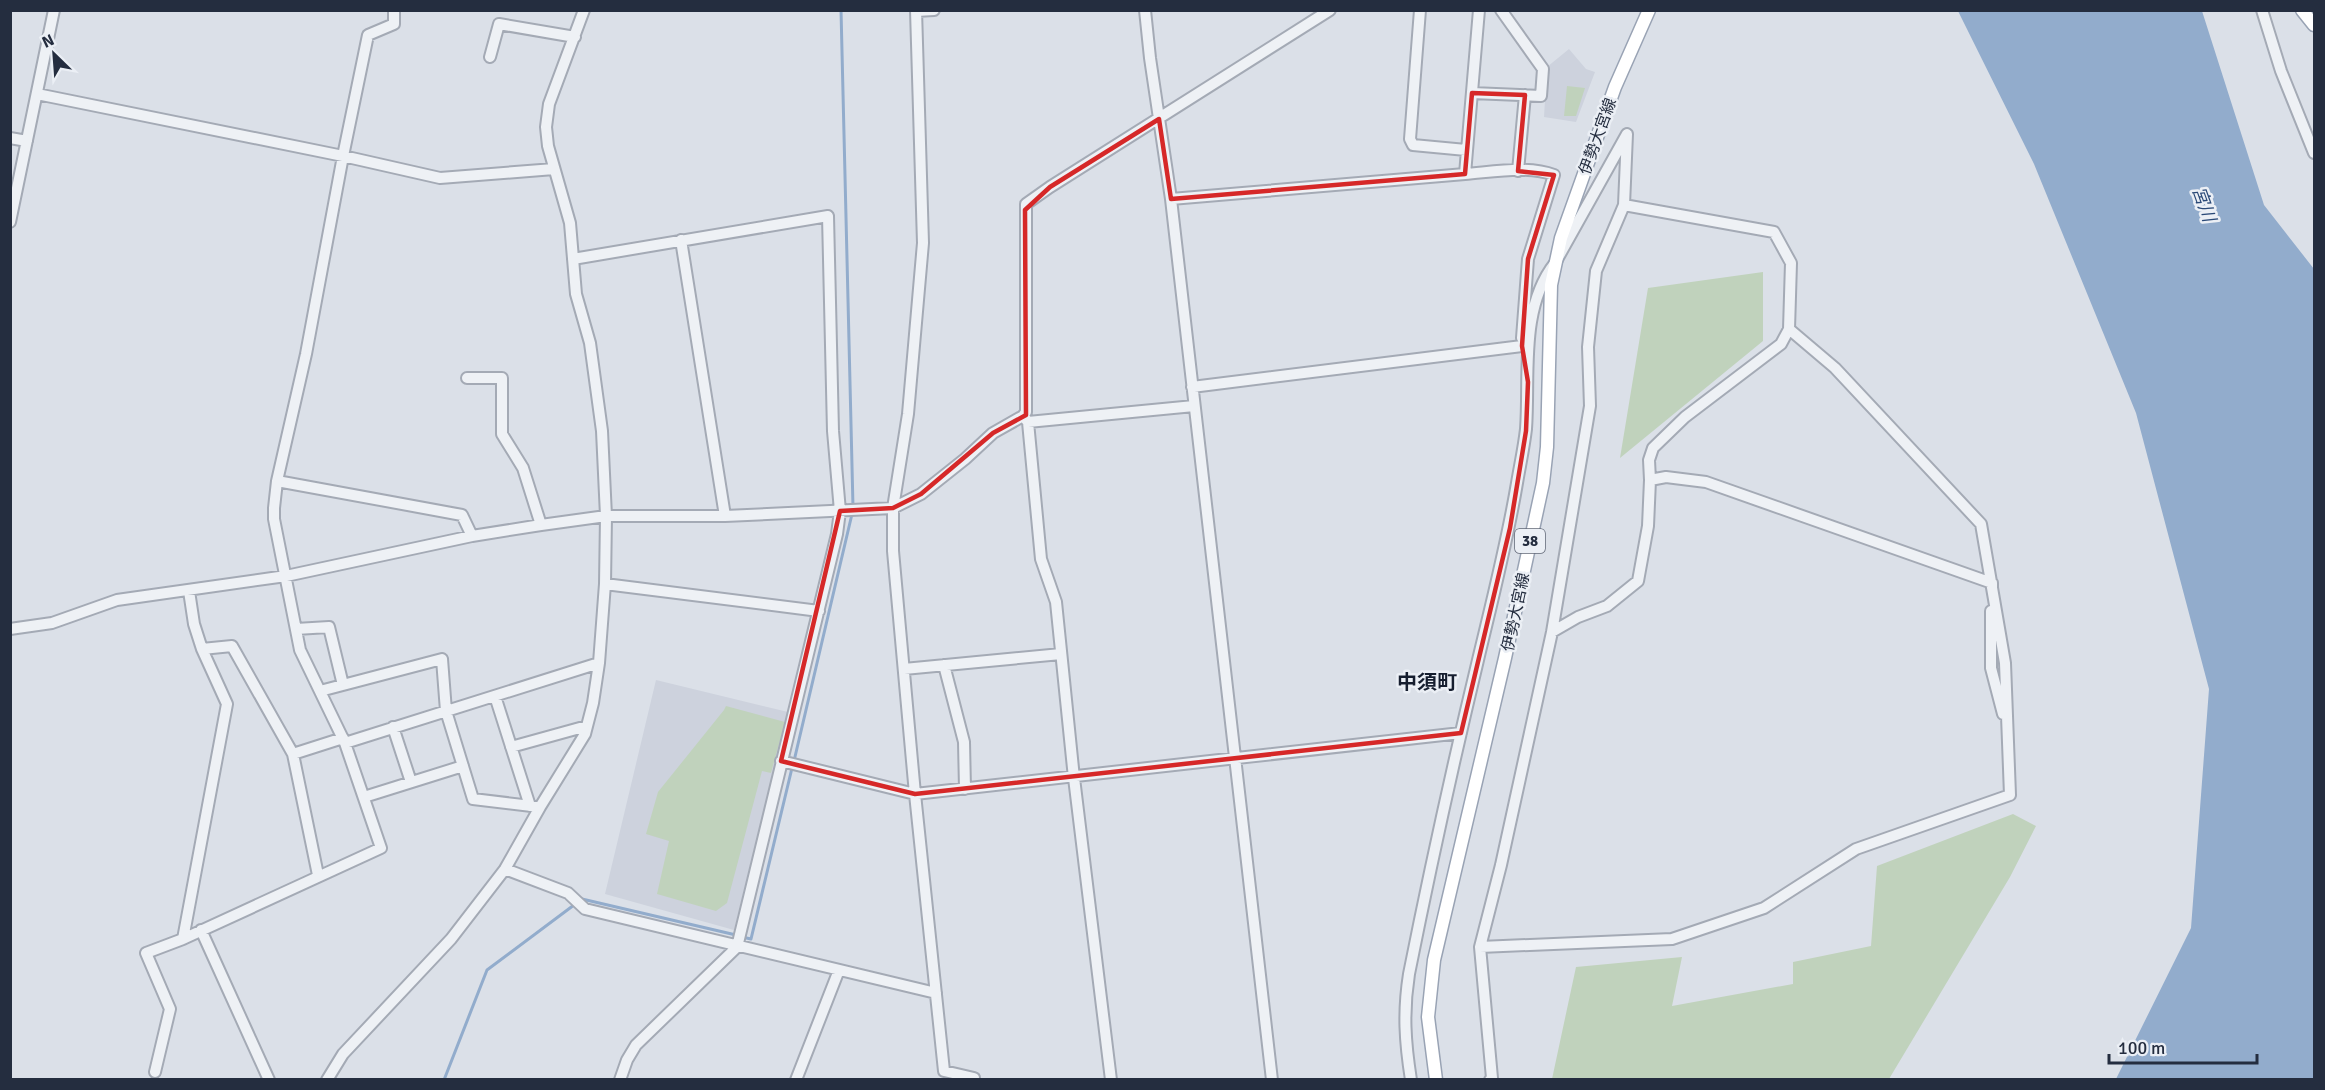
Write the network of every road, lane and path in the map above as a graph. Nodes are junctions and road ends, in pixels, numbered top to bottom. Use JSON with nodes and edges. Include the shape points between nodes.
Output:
{"nodes":[{"id":1,"x":54,"y":10,"type":"edge"},
{"id":2,"x":394,"y":10,"type":"edge"},
{"id":3,"x":584,"y":10,"type":"edge"},
{"id":4,"x":934,"y":10,"type":"edge"},
{"id":5,"x":1145,"y":10,"type":"edge"},
{"id":6,"x":1330,"y":10,"type":"edge"},
{"id":7,"x":1420,"y":10,"type":"edge"},
{"id":8,"x":1479,"y":10,"type":"edge"},
{"id":9,"x":1501,"y":10,"type":"edge"},
{"id":10,"x":1649,"y":10,"type":"edge"},
{"id":11,"x":2262,"y":10,"type":"edge"},
{"id":12,"x":2302,"y":10,"type":"edge"},
{"id":13,"x":916,"y":11,"type":"edge"},
{"id":14,"x":2314,"y":25,"type":"edge"},
{"id":15,"x":575,"y":37,"type":"junction"},
{"id":16,"x":490,"y":57,"type":"dead end"},
{"id":17,"x":1472,"y":93,"type":"junction"},
{"id":18,"x":38,"y":94,"type":"junction"},
{"id":19,"x":1525,"y":95,"type":"junction"},
{"id":20,"x":1160,"y":119,"type":"junction"},
{"id":21,"x":10,"y":138,"type":"edge"},
{"id":22,"x":27,"y":141,"type":"junction"},
{"id":23,"x":1466,"y":150,"type":"junction"},
{"id":24,"x":2314,"y":153,"type":"edge"},
{"id":25,"x":342,"y":156,"type":"junction"},
{"id":26,"x":554,"y":169,"type":"junction"},
{"id":27,"x":1518,"y":171,"type":"junction"},
{"id":28,"x":1465,"y":174,"type":"junction"},
{"id":29,"x":1172,"y":199,"type":"junction"},
{"id":30,"x":1624,"y":205,"type":"junction"},
{"id":31,"x":10,"y":222,"type":"edge"},
{"id":32,"x":681,"y":240,"type":"junction"},
{"id":33,"x":573,"y":259,"type":"junction"},
{"id":34,"x":1555,"y":263,"type":"junction"},
{"id":35,"x":1789,"y":329,"type":"junction"},
{"id":36,"x":1524,"y":347,"type":"junction"},
{"id":37,"x":467,"y":378,"type":"dead end"},
{"id":38,"x":1192,"y":387,"type":"junction"},
{"id":39,"x":1194,"y":406,"type":"junction"},
{"id":40,"x":1026,"y":419,"type":"junction"},
{"id":41,"x":1650,"y":480,"type":"junction"},
{"id":42,"x":277,"y":481,"type":"junction"},
{"id":43,"x":893,"y":508,"type":"junction"},
{"id":44,"x":843,"y":510,"type":"junction"},
{"id":45,"x":606,"y":516,"type":"junction"},
{"id":46,"x":725,"y":516,"type":"junction"},
{"id":47,"x":541,"y":525,"type":"junction"},
{"id":48,"x":472,"y":536,"type":"junction"},
{"id":49,"x":286,"y":576,"type":"junction"},
{"id":50,"x":1992,"y":583,"type":"junction"},
{"id":51,"x":605,"y":584,"type":"junction"},
{"id":52,"x":189,"y":591,"type":"junction"},
{"id":53,"x":819,"y":611,"type":"junction"},
{"id":54,"x":10,"y":629,"type":"edge"},
{"id":55,"x":296,"y":629,"type":"junction"},
{"id":56,"x":1552,"y":632,"type":"junction"},
{"id":57,"x":202,"y":649,"type":"junction"},
{"id":58,"x":1061,"y":654,"type":"junction"},
{"id":59,"x":599,"y":663,"type":"junction"},
{"id":60,"x":944,"y":665,"type":"junction"},
{"id":61,"x":904,"y":669,"type":"junction"},
{"id":62,"x":343,"y":685,"type":"junction"},
{"id":63,"x":320,"y":691,"type":"junction"},
{"id":64,"x":495,"y":696,"type":"junction"},
{"id":65,"x":446,"y":711,"type":"junction"},
{"id":66,"x":587,"y":726,"type":"junction"},
{"id":67,"x":393,"y":727,"type":"junction"},
{"id":68,"x":1461,"y":733,"type":"junction"},
{"id":69,"x":344,"y":740,"type":"junction"},
{"id":70,"x":511,"y":747,"type":"junction"},
{"id":71,"x":293,"y":754,"type":"junction"},
{"id":72,"x":1235,"y":758,"type":"junction"},
{"id":73,"x":784,"y":762,"type":"junction"},
{"id":74,"x":463,"y":765,"type":"junction"},
{"id":75,"x":1074,"y":778,"type":"junction"},
{"id":76,"x":411,"y":782,"type":"junction"},
{"id":77,"x":965,"y":789,"type":"junction"},
{"id":78,"x":915,"y":794,"type":"junction"},
{"id":79,"x":364,"y":797,"type":"junction"},
{"id":80,"x":535,"y":806,"type":"junction"},
{"id":81,"x":505,"y":869,"type":"junction"},
{"id":82,"x":318,"y":875,"type":"junction"},
{"id":83,"x":201,"y":930,"type":"junction"},
{"id":84,"x":183,"y":939,"type":"junction"},
{"id":85,"x":737,"y":946,"type":"junction"},
{"id":86,"x":1480,"y":947,"type":"junction"},
{"id":87,"x":838,"y":970,"type":"junction"},
{"id":88,"x":936,"y":993,"type":"junction"},
{"id":89,"x":155,"y":1072,"type":"dead end"},
{"id":90,"x":942,"y":1076,"type":"edge"},
{"id":91,"x":269,"y":1080,"type":"edge"},
{"id":92,"x":327,"y":1080,"type":"edge"},
{"id":93,"x":620,"y":1080,"type":"edge"},
{"id":94,"x":796,"y":1080,"type":"edge"},
{"id":95,"x":974,"y":1080,"type":"edge"},
{"id":96,"x":1111,"y":1080,"type":"edge"},
{"id":97,"x":1272,"y":1080,"type":"edge"},
{"id":98,"x":1411,"y":1080,"type":"edge"},
{"id":99,"x":1436,"y":1080,"type":"edge"},
{"id":100,"x":1490,"y":1080,"type":"edge"}],
"edges":[{"from":1,"to":18,"type":"street"},
{"from":2,"to":25,"type":"street","via":[[394,24],[368,35]]},
{"from":3,"to":15,"type":"street"},
{"from":4,"to":13,"type":"street"},
{"from":5,"to":20,"type":"street"},
{"from":6,"to":20,"type":"street"},
{"from":7,"to":23,"type":"street","via":[[1410,139],[1413,145]]},
{"from":8,"to":17,"type":"street"},
{"from":9,"to":19,"type":"street","via":[[1543,69],[1540,96]]},
{"from":10,"to":34,"type":"main road","name":"伊勢大宮線","number":"38","via":[[1615,87]]},
{"from":11,"to":24,"type":"street"},
{"from":12,"to":14,"type":"main road"},
{"from":13,"to":43,"type":"street","via":[[922,243],[908,414]]},
{"from":15,"to":16,"type":"street","via":[[499,24]]},
{"from":15,"to":26,"type":"street","via":[[549,104],[546,127]]},
{"from":17,"to":19,"type":"street"},
{"from":17,"to":23,"type":"street"},
{"from":18,"to":22,"type":"street"},
{"from":18,"to":25,"type":"street"},
{"from":19,"to":27,"type":"street"},
{"from":20,"to":29,"type":"street"},
{"from":20,"to":40,"type":"street","via":[[1026,204]]},
{"from":21,"to":22,"type":"street"},
{"from":22,"to":31,"type":"street"},
{"from":23,"to":28,"type":"street"},
{"from":25,"to":26,"type":"street","via":[[440,178]]},
{"from":25,"to":42,"type":"street","via":[[306,354]]},
{"from":26,"to":33,"type":"street","via":[[570,223]]},
{"from":27,"to":28,"type":"street"},
{"from":27,"to":36,"type":"street","via":[[1554,175],[1528,259]]},
{"from":28,"to":29,"type":"street"},
{"from":29,"to":38,"type":"street"},
{"from":30,"to":34,"type":"street","via":[[1627,134]]},
{"from":30,"to":35,"type":"street","via":[[1773,232],[1791,263]]},
{"from":30,"to":56,"type":"street","via":[[1596,271],[1588,347],[1590,406]]},
{"from":32,"to":33,"type":"street"},
{"from":32,"to":44,"type":"street","via":[[828,216],[833,431]]},
{"from":32,"to":46,"type":"street"},
{"from":33,"to":45,"type":"street","via":[[599,410]]},
{"from":34,"to":36,"type":"street","via":[[1544,277]]},
{"from":34,"to":99,"type":"main road","name":"伊勢大宮線","number":"38","via":[[1551,285],[1548,447],[1543,483],[1434,960],[1428,1017]]},
{"from":35,"to":41,"type":"street","via":[[1781,344],[1685,417],[1653,448]]},
{"from":35,"to":50,"type":"street","via":[[1835,368],[1981,524]]},
{"from":36,"to":38,"type":"street"},
{"from":36,"to":68,"type":"street","via":[[1528,382],[1526,431],[1510,528]]},
{"from":37,"to":47,"type":"street","via":[[502,378],[502,434],[523,468]]},
{"from":38,"to":39,"type":"street"},
{"from":39,"to":40,"type":"street"},
{"from":39,"to":72,"type":"street"},
{"from":40,"to":43,"type":"street","via":[[993,433],[921,494]]},
{"from":40,"to":58,"type":"street","via":[[1041,559],[1056,602]]},
{"from":41,"to":50,"type":"street","via":[[1665,477],[1706,482]]},
{"from":41,"to":56,"type":"street","via":[[1648,526],[1638,580],[1607,606]]},
{"from":42,"to":48,"type":"street","via":[[462,515]]},
{"from":42,"to":49,"type":"street","via":[[274,519]]},
{"from":43,"to":44,"type":"street"},
{"from":43,"to":61,"type":"street"},
{"from":44,"to":46,"type":"street"},
{"from":44,"to":53,"type":"street"},
{"from":45,"to":46,"type":"street"},
{"from":45,"to":47,"type":"street"},
{"from":45,"to":51,"type":"street"},
{"from":47,"to":48,"type":"street"},
{"from":48,"to":49,"type":"street"},
{"from":49,"to":52,"type":"street"},
{"from":49,"to":55,"type":"street"},
{"from":50,"to":86,"type":"street","via":[[1991,668],[2008,734],[2010,795],[1856,849],[1764,908],[1672,939]]},
{"from":51,"to":53,"type":"street"},
{"from":51,"to":59,"type":"street"},
{"from":52,"to":54,"type":"street","via":[[117,600],[52,623]]},
{"from":52,"to":57,"type":"street"},
{"from":53,"to":73,"type":"street"},
{"from":55,"to":62,"type":"street","via":[[328,627]]},
{"from":55,"to":63,"type":"street","via":[[300,650]]},
{"from":56,"to":86,"type":"street"},
{"from":57,"to":71,"type":"street","via":[[232,646]]},
{"from":57,"to":84,"type":"street","via":[[227,704]]},
{"from":58,"to":60,"type":"street"},
{"from":58,"to":75,"type":"street"},
{"from":59,"to":64,"type":"street"},
{"from":59,"to":66,"type":"street"},
{"from":60,"to":61,"type":"street"},
{"from":60,"to":77,"type":"street","via":[[964,742]]},
{"from":61,"to":78,"type":"street"},
{"from":62,"to":63,"type":"street"},
{"from":62,"to":65,"type":"street","via":[[442,659]]},
{"from":63,"to":69,"type":"street"},
{"from":64,"to":65,"type":"street"},
{"from":64,"to":70,"type":"street"},
{"from":65,"to":67,"type":"street"},
{"from":65,"to":74,"type":"street"},
{"from":66,"to":70,"type":"street"},
{"from":66,"to":80,"type":"street"},
{"from":67,"to":69,"type":"street"},
{"from":67,"to":76,"type":"street"},
{"from":68,"to":72,"type":"street"},
{"from":68,"to":98,"type":"street","via":[[1408,974],[1404,1006]]},
{"from":69,"to":71,"type":"street"},
{"from":69,"to":79,"type":"street"},
{"from":70,"to":80,"type":"street"},
{"from":71,"to":82,"type":"street"},
{"from":72,"to":75,"type":"street"},
{"from":72,"to":97,"type":"street"},
{"from":73,"to":78,"type":"street"},
{"from":73,"to":85,"type":"street"},
{"from":74,"to":76,"type":"street"},
{"from":74,"to":80,"type":"street","via":[[473,799]]},
{"from":75,"to":77,"type":"street"},
{"from":75,"to":96,"type":"street"},
{"from":76,"to":79,"type":"street"},
{"from":77,"to":78,"type":"street"},
{"from":78,"to":88,"type":"street"},
{"from":79,"to":82,"type":"street","via":[[381,848]]},
{"from":80,"to":81,"type":"street"},
{"from":81,"to":85,"type":"street","via":[[568,893],[585,909]]},
{"from":81,"to":92,"type":"street","via":[[451,939],[343,1054]]},
{"from":82,"to":83,"type":"street"},
{"from":83,"to":84,"type":"street"},
{"from":83,"to":91,"type":"street"},
{"from":84,"to":89,"type":"street","via":[[146,952],[170,1009]]},
{"from":85,"to":87,"type":"street"},
{"from":85,"to":93,"type":"street","via":[[636,1045]]},
{"from":86,"to":100,"type":"street"},
{"from":87,"to":88,"type":"street"},
{"from":87,"to":94,"type":"street"},
{"from":88,"to":90,"type":"street"},
{"from":90,"to":95,"type":"street"}]}
